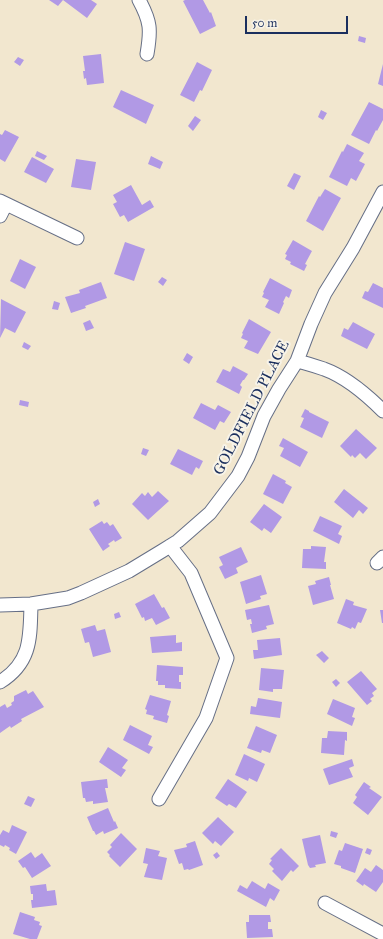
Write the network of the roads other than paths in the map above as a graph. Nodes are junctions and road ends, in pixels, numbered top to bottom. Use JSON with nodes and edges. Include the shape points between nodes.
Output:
{"nodes":[{"id":1,"x":139,"y":0,"type":"edge"},
{"id":2,"x":147,"y":54,"type":"dead end"},
{"id":3,"x":383,"y":192,"type":"edge"},
{"id":4,"x":3,"y":202,"type":"edge"},
{"id":5,"x":0,"y":216,"type":"edge"},
{"id":6,"x":77,"y":238,"type":"dead end"},
{"id":7,"x":297,"y":361,"type":"junction"},
{"id":8,"x":383,"y":411,"type":"edge"},
{"id":9,"x":170,"y":546,"type":"junction"},
{"id":10,"x":31,"y":604,"type":"junction"},
{"id":11,"x":0,"y":605,"type":"edge"},
{"id":12,"x":0,"y":682,"type":"edge"},
{"id":13,"x":159,"y":799,"type":"dead end"},
{"id":14,"x":325,"y":903,"type":"dead end"},
{"id":15,"x":383,"y":934,"type":"edge"}],
"edges":[{"from":1,"to":2,"type":"street","via":[[150,26]]},
{"from":3,"to":7,"type":"street","name":"GOLDFIELD PLACE","via":[[354,248],[325,293]]},
{"from":4,"to":5,"type":"street"},
{"from":4,"to":6,"type":"street"},
{"from":7,"to":8,"type":"street","via":[[326,370],[349,383]]},
{"from":7,"to":9,"type":"street","name":"GOLDFIELD PLACE","via":[[264,416],[238,476],[210,513],[195,528]]},
{"from":9,"to":10,"type":"street","name":"GOLDFIELD PLACE","via":[[129,571],[81,594]]},
{"from":9,"to":13,"type":"street","via":[[191,573],[227,658],[206,718]]},
{"from":10,"to":11,"type":"street","name":"GOLDFIELD PLACE"},
{"from":10,"to":12,"type":"street","via":[[30,639],[25,656],[11,674]]},
{"from":14,"to":15,"type":"street"}]}
